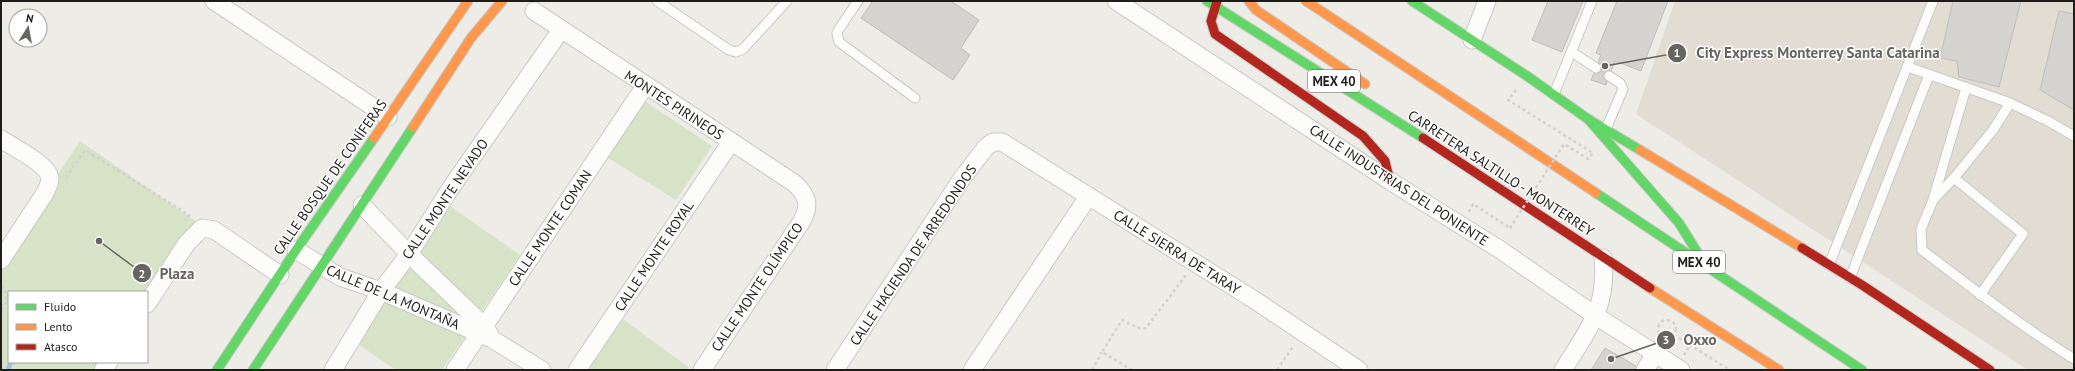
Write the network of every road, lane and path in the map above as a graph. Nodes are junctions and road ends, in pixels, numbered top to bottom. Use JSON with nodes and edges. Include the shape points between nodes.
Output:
{"nodes":[{"id":1,"x":214,"y":1,"type":"edge"},
{"id":2,"x":468,"y":1,"type":"edge"},
{"id":3,"x":502,"y":1,"type":"edge"},
{"id":4,"x":657,"y":1,"type":"edge"},
{"id":5,"x":787,"y":1,"type":"edge"},
{"id":6,"x":858,"y":1,"type":"edge"},
{"id":7,"x":1116,"y":1,"type":"edge"},
{"id":8,"x":1207,"y":1,"type":"edge"},
{"id":9,"x":1249,"y":1,"type":"edge"},
{"id":10,"x":1260,"y":1,"type":"edge"},
{"id":11,"x":1306,"y":1,"type":"edge"},
{"id":12,"x":1412,"y":1,"type":"edge"},
{"id":13,"x":1487,"y":1,"type":"edge"},
{"id":14,"x":1592,"y":1,"type":"edge"},
{"id":15,"x":1933,"y":1,"type":"edge"},
{"id":16,"x":1216,"y":4,"type":"edge"},
{"id":17,"x":534,"y":11,"type":"dead end"},
{"id":18,"x":1269,"y":18,"type":"junction"},
{"id":19,"x":561,"y":30,"type":"junction"},
{"id":20,"x":1472,"y":40,"type":"junction"},
{"id":21,"x":1572,"y":52,"type":"junction"},
{"id":22,"x":1908,"y":67,"type":"junction"},
{"id":23,"x":1596,"y":68,"type":"dead end"},
{"id":24,"x":1929,"y":75,"type":"junction"},
{"id":25,"x":1609,"y":76,"type":"dead end"},
{"id":26,"x":645,"y":86,"type":"junction"},
{"id":27,"x":1966,"y":88,"type":"junction"},
{"id":28,"x":1373,"y":90,"type":"dead end"},
{"id":29,"x":1554,"y":94,"type":"junction"},
{"id":30,"x":915,"y":98,"type":"dead end"},
{"id":31,"x":1508,"y":100,"type":"dead end"},
{"id":32,"x":2010,"y":103,"type":"junction"},
{"id":33,"x":388,"y":117,"type":"junction"},
{"id":34,"x":1588,"y":118,"type":"junction"},
{"id":35,"x":1428,"y":130,"type":"dead end"},
{"id":36,"x":1606,"y":130,"type":"junction"},
{"id":37,"x":2074,"y":136,"type":"edge"},
{"id":38,"x":1,"y":139,"type":"edge"},
{"id":39,"x":731,"y":142,"type":"junction"},
{"id":40,"x":993,"y":142,"type":"joint"},
{"id":41,"x":1452,"y":156,"type":"junction"},
{"id":42,"x":1954,"y":178,"type":"junction"},
{"id":43,"x":57,"y":179,"type":"junction"},
{"id":44,"x":1390,"y":181,"type":"junction"},
{"id":45,"x":1088,"y":197,"type":"junction"},
{"id":46,"x":1933,"y":200,"type":"junction"},
{"id":47,"x":808,"y":203,"type":"joint"},
{"id":48,"x":362,"y":205,"type":"junction"},
{"id":49,"x":1475,"y":215,"type":"dead end"},
{"id":50,"x":180,"y":228,"type":"dead end"},
{"id":51,"x":296,"y":250,"type":"junction"},
{"id":52,"x":409,"y":254,"type":"junction"},
{"id":53,"x":1603,"y":258,"type":"junction"},
{"id":54,"x":1,"y":260,"type":"edge"},
{"id":55,"x":1195,"y":263,"type":"junction"},
{"id":56,"x":1829,"y":265,"type":"junction"},
{"id":57,"x":322,"y":266,"type":"junction"},
{"id":58,"x":1706,"y":266,"type":"junction"},
{"id":59,"x":280,"y":275,"type":"junction"},
{"id":60,"x":1850,"y":278,"type":"junction"},
{"id":61,"x":1,"y":286,"type":"edge"},
{"id":62,"x":5,"y":290,"type":"junction"},
{"id":63,"x":381,"y":291,"type":"junction"},
{"id":64,"x":8,"y":292,"type":"edge"},
{"id":65,"x":1980,"y":295,"type":"junction"},
{"id":66,"x":148,"y":302,"type":"edge"},
{"id":67,"x":1,"y":311,"type":"edge"},
{"id":68,"x":1596,"y":316,"type":"junction"},
{"id":69,"x":485,"y":333,"type":"junction"},
{"id":70,"x":1302,"y":333,"type":"junction"},
{"id":71,"x":1674,"y":335,"type":"junction"},
{"id":72,"x":1102,"y":352,"type":"junction"},
{"id":73,"x":1655,"y":354,"type":"junction"},
{"id":74,"x":2074,"y":360,"type":"edge"},
{"id":75,"x":217,"y":370,"type":"edge"},
{"id":76,"x":253,"y":370,"type":"edge"},
{"id":77,"x":333,"y":370,"type":"edge"},
{"id":78,"x":455,"y":370,"type":"edge"},
{"id":79,"x":542,"y":370,"type":"edge"},
{"id":80,"x":577,"y":370,"type":"edge"},
{"id":81,"x":702,"y":370,"type":"edge"},
{"id":82,"x":835,"y":370,"type":"edge"},
{"id":83,"x":972,"y":370,"type":"edge"},
{"id":84,"x":1092,"y":370,"type":"edge"},
{"id":85,"x":1132,"y":370,"type":"edge"},
{"id":86,"x":1277,"y":370,"type":"edge"},
{"id":87,"x":1359,"y":370,"type":"edge"},
{"id":88,"x":1563,"y":370,"type":"edge"},
{"id":89,"x":1645,"y":370,"type":"edge"},
{"id":90,"x":1681,"y":370,"type":"edge"},
{"id":91,"x":1730,"y":370,"type":"edge"},
{"id":92,"x":1779,"y":370,"type":"edge"},
{"id":93,"x":1862,"y":370,"type":"edge"},
{"id":94,"x":1990,"y":370,"type":"edge"}],
"edges":[{"from":1,"to":33,"type":"street"},
{"from":2,"to":33,"type":"main road","name":"CALLE BOSQUE DE CONÍFERAS"},
{"from":3,"to":48,"type":"main road","via":[[471,38]]},
{"from":4,"to":5,"type":"lane","via":[[729,50],[736,52],[743,49]]},
{"from":6,"to":30,"type":"lane","via":[[837,33],[839,42]]},
{"from":7,"to":44,"type":"street","name":"CALLE INDUSTRIAS DEL PONIENTE"},
{"from":8,"to":16,"type":"main road","name":"CARRETERA SALTILLO - MONTERREY","number":"MEX 40"},
{"from":9,"to":18,"type":"main road","via":[[1256,10]]},
{"from":10,"to":18,"type":"main road"},
{"from":11,"to":58,"type":"main road","number":"MEX 40"},
{"from":12,"to":20,"type":"main road"},
{"from":13,"to":20,"type":"street"},
{"from":14,"to":21,"type":"lane"},
{"from":15,"to":22,"type":"lane"},
{"from":16,"to":41,"type":"main road","name":"CARRETERA SALTILLO - MONTERREY","number":"MEX 40"},
{"from":16,"to":44,"type":"main road","via":[[1211,24],[1215,34],[1363,136],[1385,161]]},
{"from":17,"to":19,"type":"street","name":"MONTES PIRINEOS"},
{"from":18,"to":28,"type":"main road"},
{"from":19,"to":26,"type":"street","name":"MONTES PIRINEOS"},
{"from":19,"to":52,"type":"street","name":"CALLE MONTE NEVADO","via":[[450,189]]},
{"from":20,"to":29,"type":"main road"},
{"from":21,"to":23,"type":"lane"},
{"from":21,"to":29,"type":"lane"},
{"from":22,"to":24,"type":"lane"},
{"from":22,"to":56,"type":"lane"},
{"from":24,"to":27,"type":"lane"},
{"from":24,"to":60,"type":"lane"},
{"from":25,"to":36,"type":"lane","via":[[1623,89]]},
{"from":26,"to":39,"type":"street","name":"MONTES PIRINEOS"},
{"from":26,"to":69,"type":"street","name":"CALLE MONTE COMAN"},
{"from":27,"to":32,"type":"lane"},
{"from":27,"to":46,"type":"lane"},
{"from":29,"to":34,"type":"main road"},
{"from":31,"to":49,"type":"path","bridge":true,"via":[[1593,153],[1588,159],[1564,144],[1510,228],[1473,204],[1468,211]]},
{"from":32,"to":37,"type":"lane"},
{"from":32,"to":42,"type":"lane","via":[[1993,130]]},
{"from":33,"to":51,"type":"main road","name":"CALLE BOSQUE DE CONÍFERAS"},
{"from":34,"to":36,"type":"main road"},
{"from":34,"to":58,"type":"main road","via":[[1679,224]]},
{"from":35,"to":41,"type":"main road","via":[[1446,144]]},
{"from":36,"to":56,"type":"main road"},
{"from":38,"to":43,"type":"street","via":[[43,166]]},
{"from":39,"to":47,"type":"street","name":"MONTES PIRINEOS","via":[[794,183],[807,197]]},
{"from":39,"to":80,"type":"street","name":"CALLE MONTE ROYAL"},
{"from":40,"to":45,"type":"street","name":"CALLE SIERRA DE TARAY","via":[[1002,142]]},
{"from":40,"to":82,"type":"street","name":"CALLE HACIENDA DE ARREDONDOS","via":[[986,147],[964,178]]},
{"from":41,"to":53,"type":"main road","name":"CARRETERA SALTILLO - MONTERREY","number":"MEX 40"},
{"from":42,"to":46,"type":"lane"},
{"from":42,"to":65,"type":"lane","via":[[2023,234]]},
{"from":43,"to":50,"type":"path","via":[[85,150],[189,215]]},
{"from":43,"to":54,"type":"street","via":[[50,182]]},
{"from":44,"to":68,"type":"street","name":"CALLE INDUSTRIAS DEL PONIENTE","via":[[1499,249]]},
{"from":45,"to":55,"type":"street","name":"CALLE SIERRA DE TARAY"},
{"from":45,"to":83,"type":"street"},
{"from":46,"to":65,"type":"lane","via":[[1921,229],[1922,250]]},
{"from":47,"to":81,"type":"street","name":"CALLE MONTE OLÍMPICO","via":[[802,221]]},
{"from":48,"to":52,"type":"street","name":"CALLE DE LA MONTAÑA"},
{"from":48,"to":57,"type":"main road"},
{"from":51,"to":57,"type":"street","name":"CALLE DE LA MONTAÑA"},
{"from":51,"to":59,"type":"main road","name":"CALLE BOSQUE DE CONÍFERAS"},
{"from":52,"to":63,"type":"street","name":"CALLE MONTE NEVADO"},
{"from":52,"to":69,"type":"street","name":"CALLE DE LA MONTAÑA"},
{"from":53,"to":68,"type":"street","via":[[1605,278]]},
{"from":53,"to":92,"type":"main road","name":"CARRETERA SALTILLO - MONTERREY","number":"MEX 40"},
{"from":55,"to":70,"type":"street","name":"CALLE SIERRA DE TARAY"},
{"from":55,"to":72,"type":"path","via":[[1146,328],[1141,329],[1122,320]]},
{"from":56,"to":60,"type":"main road"},
{"from":57,"to":63,"type":"street","name":"CALLE DE LA MONTAÑA","via":[[340,277]]},
{"from":57,"to":76,"type":"main road"},
{"from":58,"to":93,"type":"main road","number":"MEX 40"},
{"from":59,"to":66,"type":"street","via":[[214,230],[202,228],[187,243]]},
{"from":59,"to":75,"type":"main road","name":"CALLE BOSQUE DE CONÍFERAS"},
{"from":60,"to":94,"type":"main road"},
{"from":61,"to":62,"type":"path"},
{"from":62,"to":64,"type":"path"},
{"from":62,"to":67,"type":"path","via":[[6,303]]},
{"from":63,"to":69,"type":"street","name":"CALLE DE LA MONTAÑA"},
{"from":63,"to":77,"type":"street","name":"CALLE MONTE NEVADO"},
{"from":65,"to":74,"type":"lane"},
{"from":68,"to":73,"type":"street","name":"CALLE INDUSTRIAS DEL PONIENTE"},
{"from":68,"to":88,"type":"street"},
{"from":69,"to":78,"type":"street","name":"CALLE MONTE COMAN"},
{"from":69,"to":79,"type":"street","name":"CALLE DE LA MONTAÑA"},
{"from":70,"to":86,"type":"path"},
{"from":70,"to":87,"type":"street","name":"CALLE SIERRA DE TARAY"},
{"from":71,"to":71,"type":"path","via":[[1669,338],[1663,337],[1658,333],[1659,324],[1666,320],[1672,322],[1676,329]]},
{"from":71,"to":91,"type":"path"},
{"from":72,"to":84,"type":"path"},
{"from":72,"to":85,"type":"path"},
{"from":73,"to":89,"type":"street"},
{"from":73,"to":90,"type":"street","name":"CALLE INDUSTRIAS DEL PONIENTE"}]}
